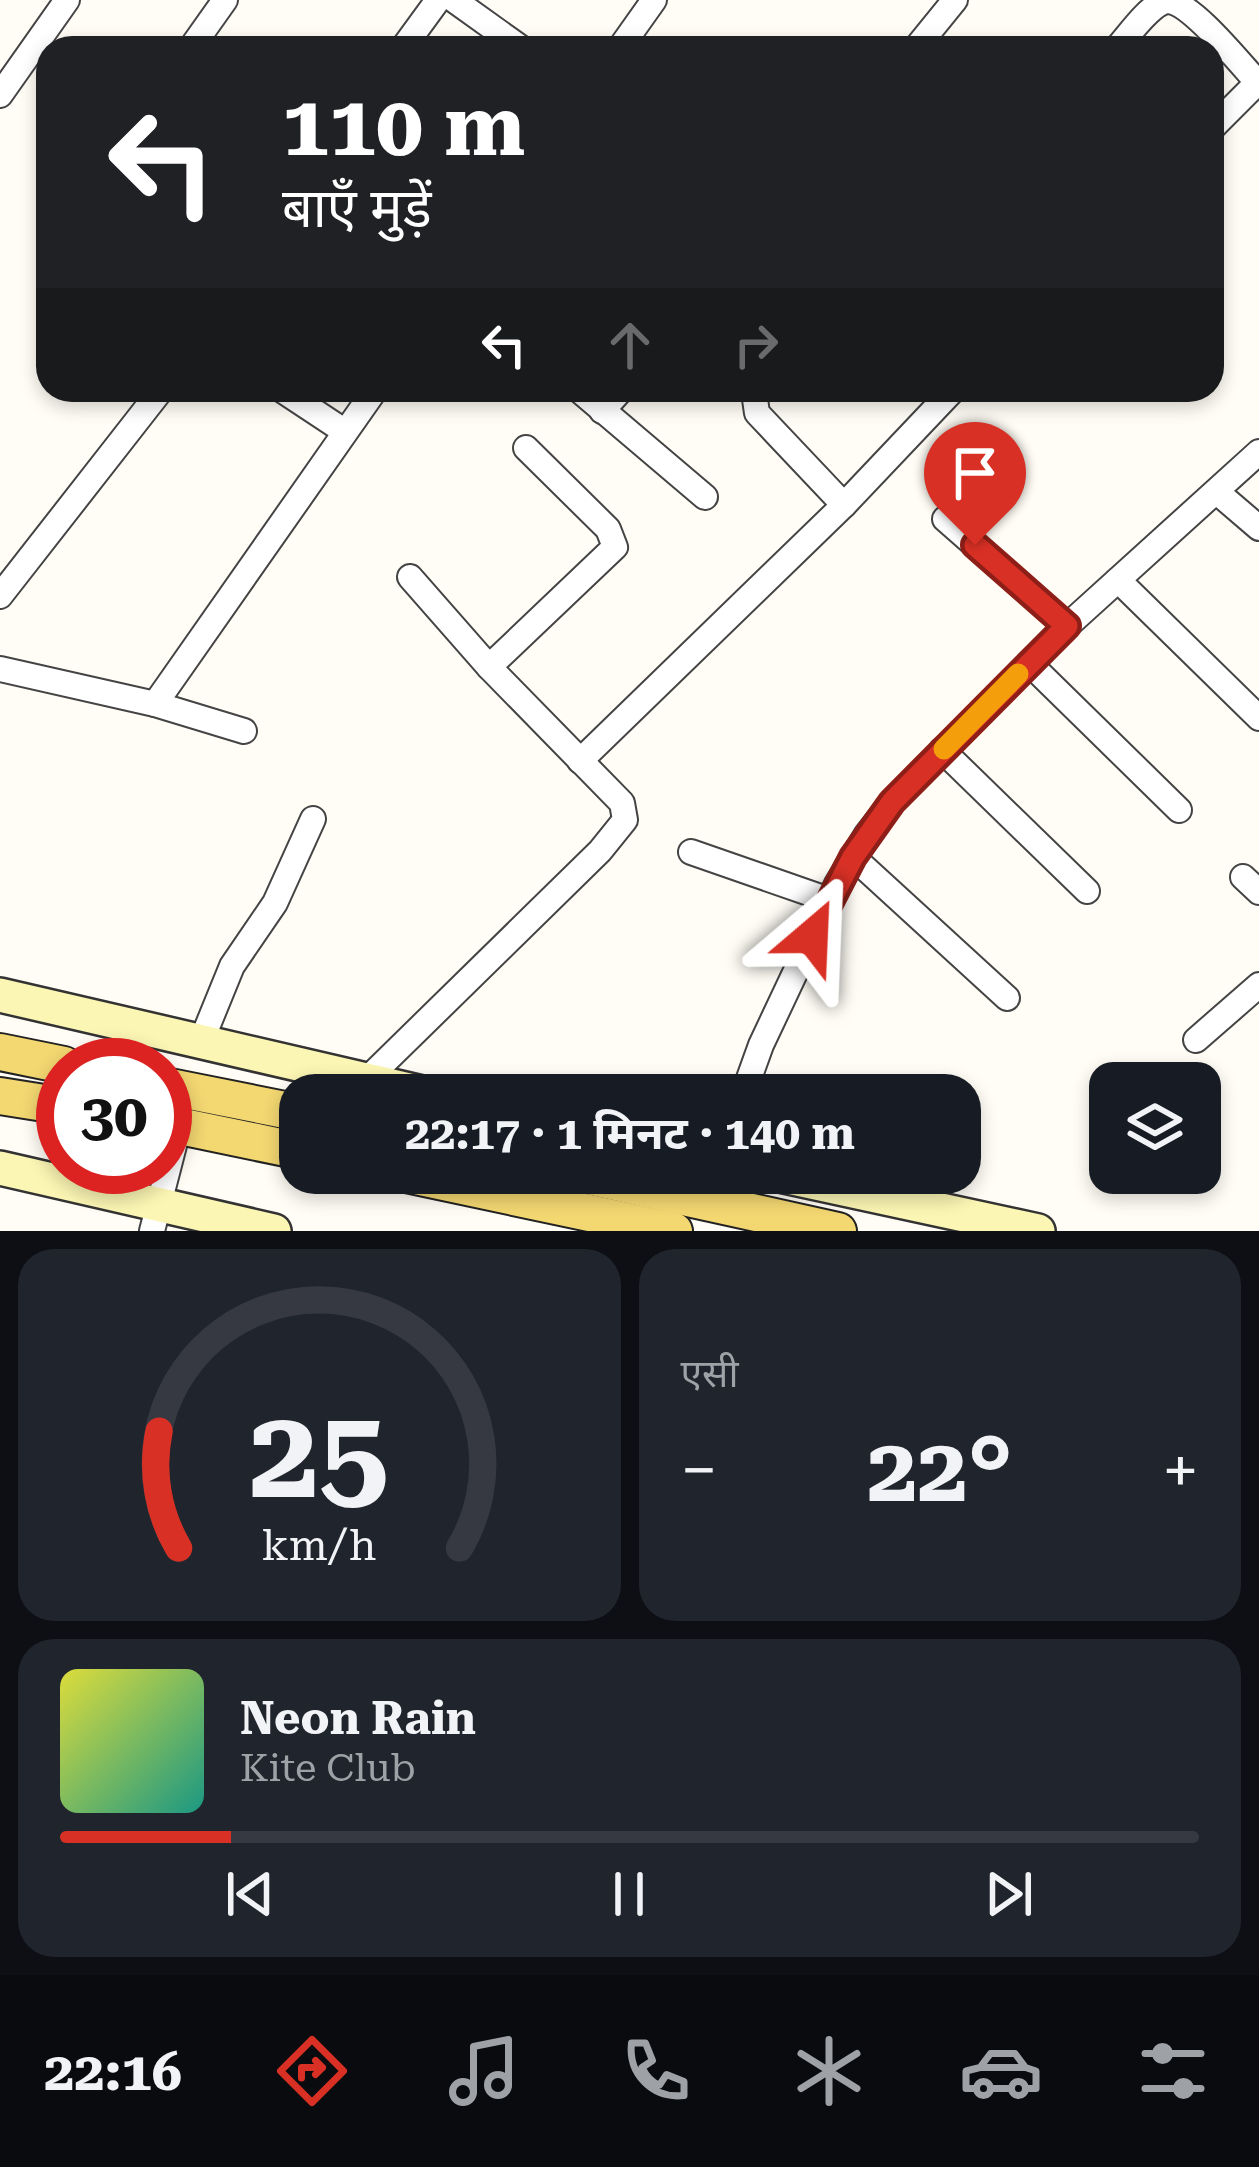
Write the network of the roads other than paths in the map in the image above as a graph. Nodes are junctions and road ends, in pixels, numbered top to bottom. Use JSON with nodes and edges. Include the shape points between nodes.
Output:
{"nodes":[{"id":1,"x":67,"y":0,"type":"edge"},
{"id":2,"x":225,"y":0,"type":"edge"},
{"id":3,"x":438,"y":0,"type":"edge"},
{"id":4,"x":454,"y":0,"type":"edge"},
{"id":5,"x":654,"y":0,"type":"edge"},
{"id":6,"x":956,"y":0,"type":"edge"},
{"id":7,"x":42,"y":36,"type":"edge"},
{"id":8,"x":200,"y":36,"type":"edge"},
{"id":9,"x":412,"y":36,"type":"edge"},
{"id":10,"x":504,"y":36,"type":"edge"},
{"id":11,"x":628,"y":36,"type":"edge"},
{"id":12,"x":926,"y":36,"type":"edge"},
{"id":13,"x":1128,"y":36,"type":"edge"},
{"id":14,"x":1214,"y":36,"type":"edge"},
{"id":15,"x":36,"y":44,"type":"edge"},
{"id":16,"x":1224,"y":46,"type":"edge"},
{"id":17,"x":1258,"y":83,"type":"edge"},
{"id":18,"x":0,"y":95,"type":"edge"},
{"id":19,"x":1224,"y":116,"type":"edge"},
{"id":20,"x":152,"y":402,"type":"edge"},
{"id":21,"x":300,"y":402,"type":"edge"},
{"id":22,"x":366,"y":402,"type":"edge"},
{"id":23,"x":592,"y":402,"type":"edge"},
{"id":24,"x":610,"y":402,"type":"edge"},
{"id":25,"x":755,"y":402,"type":"edge"},
{"id":26,"x":941,"y":402,"type":"edge"},
{"id":27,"x":602,"y":411,"type":"junction"},
{"id":28,"x":344,"y":431,"type":"junction"},
{"id":29,"x":526,"y":448,"type":"dead end"},
{"id":30,"x":1259,"y":452,"type":"edge"},
{"id":31,"x":1217,"y":492,"type":"junction"},
{"id":32,"x":705,"y":497,"type":"dead end"},
{"id":33,"x":844,"y":505,"type":"junction"},
{"id":34,"x":945,"y":519,"type":"dead end"},
{"id":35,"x":1259,"y":528,"type":"edge"},
{"id":36,"x":410,"y":577,"type":"dead end"},
{"id":37,"x":1118,"y":580,"type":"junction"},
{"id":38,"x":0,"y":596,"type":"edge"},
{"id":39,"x":1067,"y":626,"type":"junction"},
{"id":40,"x":1029,"y":663,"type":"junction"},
{"id":41,"x":489,"y":667,"type":"junction"},
{"id":42,"x":0,"y":668,"type":"edge"},
{"id":43,"x":155,"y":704,"type":"junction"},
{"id":44,"x":1259,"y":718,"type":"edge"},
{"id":45,"x":244,"y":731,"type":"dead end"},
{"id":46,"x":942,"y":750,"type":"junction"},
{"id":47,"x":580,"y":760,"type":"junction"},
{"id":48,"x":1179,"y":810,"type":"dead end"},
{"id":49,"x":313,"y":819,"type":"dead end"},
{"id":50,"x":691,"y":852,"type":"dead end"},
{"id":51,"x":853,"y":857,"type":"junction"},
{"id":52,"x":1087,"y":891,"type":"dead end"},
{"id":53,"x":829,"y":900,"type":"junction"},
{"id":54,"x":1259,"y":986,"type":"edge"},
{"id":55,"x":0,"y":995,"type":"edge"},
{"id":56,"x":1007,"y":998,"type":"dead end"},
{"id":57,"x":1196,"y":1040,"type":"dead end"},
{"id":58,"x":201,"y":1042,"type":"junction"},
{"id":59,"x":0,"y":1052,"type":"edge"},
{"id":60,"x":36,"y":1059,"type":"edge"},
{"id":61,"x":312,"y":1074,"type":"edge"},
{"id":62,"x":370,"y":1074,"type":"edge"},
{"id":63,"x":751,"y":1074,"type":"edge"},
{"id":64,"x":192,"y":1091,"type":"edge"},
{"id":65,"x":0,"y":1096,"type":"edge"},
{"id":66,"x":36,"y":1102,"type":"edge"},
{"id":67,"x":279,"y":1109,"type":"edge"},
{"id":68,"x":192,"y":1129,"type":"edge"},
{"id":69,"x":279,"y":1147,"type":"edge"},
{"id":70,"x":0,"y":1168,"type":"edge"},
{"id":71,"x":500,"y":1194,"type":"edge"},
{"id":72,"x":731,"y":1194,"type":"edge"},
{"id":73,"x":867,"y":1194,"type":"edge"},
{"id":74,"x":155,"y":1218,"type":"edge"},
{"id":75,"x":274,"y":1231,"type":"edge"},
{"id":76,"x":674,"y":1231,"type":"edge"},
{"id":77,"x":838,"y":1231,"type":"edge"},
{"id":78,"x":1038,"y":1231,"type":"edge"}],
"edges":[{"from":1,"to":7,"type":"street"},
{"from":2,"to":8,"type":"street"},
{"from":3,"to":9,"type":"street"},
{"from":4,"to":10,"type":"street"},
{"from":5,"to":11,"type":"street"},
{"from":6,"to":12,"type":"street"},
{"from":13,"to":14,"type":"street","via":[[1161,2],[1172,1]]},
{"from":15,"to":18,"type":"street"},
{"from":16,"to":17,"type":"street"},
{"from":17,"to":19,"type":"street"},
{"from":20,"to":38,"type":"street"},
{"from":21,"to":28,"type":"street"},
{"from":22,"to":28,"type":"street"},
{"from":23,"to":27,"type":"street"},
{"from":24,"to":27,"type":"street"},
{"from":25,"to":33,"type":"street"},
{"from":26,"to":33,"type":"street"},
{"from":27,"to":32,"type":"street"},
{"from":28,"to":43,"type":"street"},
{"from":29,"to":41,"type":"street","via":[[608,529],[615,547]]},
{"from":30,"to":31,"type":"street"},
{"from":31,"to":35,"type":"street"},
{"from":31,"to":37,"type":"street"},
{"from":33,"to":47,"type":"street"},
{"from":34,"to":39,"type":"street"},
{"from":36,"to":41,"type":"street"},
{"from":37,"to":39,"type":"street"},
{"from":37,"to":44,"type":"street"},
{"from":39,"to":40,"type":"street"},
{"from":40,"to":46,"type":"street"},
{"from":40,"to":48,"type":"street"},
{"from":41,"to":47,"type":"street"},
{"from":42,"to":43,"type":"street"},
{"from":43,"to":45,"type":"street"},
{"from":46,"to":51,"type":"street"},
{"from":46,"to":52,"type":"street"},
{"from":47,"to":62,"type":"street","via":[[622,803],[621,828]]},
{"from":49,"to":58,"type":"street","via":[[275,903],[232,966]]},
{"from":50,"to":53,"type":"street"},
{"from":51,"to":53,"type":"street"},
{"from":51,"to":56,"type":"street"},
{"from":53,"to":63,"type":"street"},
{"from":54,"to":57,"type":"street"},
{"from":55,"to":58,"type":"main road"},
{"from":58,"to":61,"type":"main road"},
{"from":59,"to":60,"type":"main road"},
{"from":64,"to":67,"type":"main road"},
{"from":65,"to":66,"type":"main road"},
{"from":68,"to":69,"type":"main road"},
{"from":70,"to":74,"type":"main road"},
{"from":71,"to":76,"type":"main road"},
{"from":72,"to":77,"type":"main road"},
{"from":73,"to":78,"type":"main road"},
{"from":74,"to":75,"type":"main road"}]}
